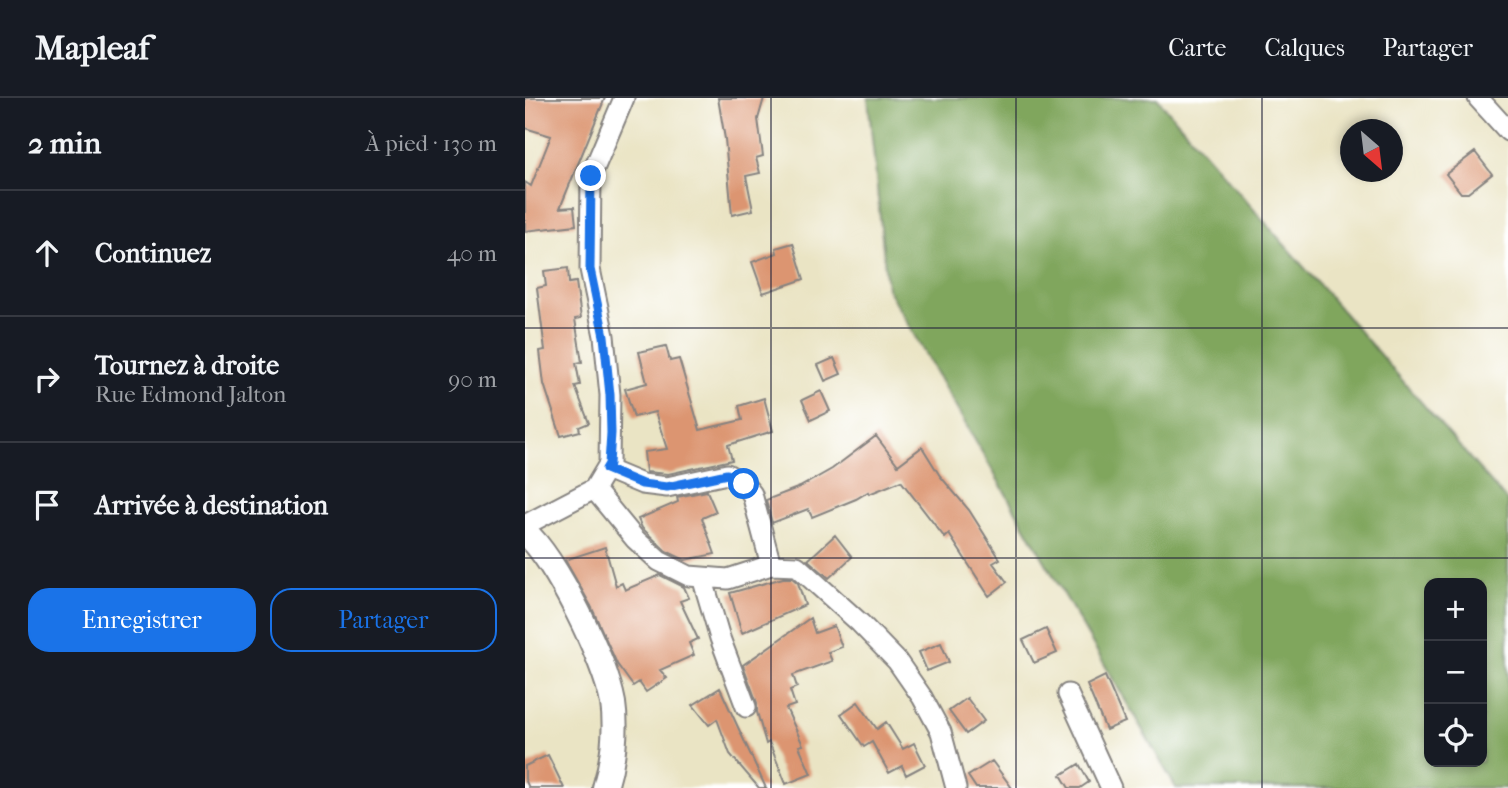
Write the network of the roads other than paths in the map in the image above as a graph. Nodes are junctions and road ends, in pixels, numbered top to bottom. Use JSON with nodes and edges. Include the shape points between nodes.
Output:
{"nodes":[{"id":1,"x":624,"y":98,"type":"edge"},
{"id":2,"x":1478,"y":98,"type":"edge"},
{"id":3,"x":1508,"y":131,"type":"edge"},
{"id":4,"x":606,"y":469,"type":"junction"},
{"id":5,"x":593,"y":489,"type":"junction"},
{"id":6,"x":525,"y":525,"type":"edge"},
{"id":7,"x":525,"y":532,"type":"edge"},
{"id":8,"x":771,"y":565,"type":"junction"},
{"id":9,"x":702,"y":577,"type":"junction"},
{"id":10,"x":1068,"y":694,"type":"dead end"},
{"id":11,"x":746,"y":707,"type":"dead end"},
{"id":12,"x":605,"y":788,"type":"edge"},
{"id":13,"x":956,"y":788,"type":"edge"},
{"id":14,"x":1111,"y":788,"type":"edge"}],
"edges":[{"from":1,"to":4,"type":"street","via":[[591,176],[590,269],[610,395]]},
{"from":2,"to":3,"type":"street"},
{"from":4,"to":5,"type":"street"},
{"from":4,"to":8,"type":"street","via":[[642,484],[667,487],[727,474],[752,494]]},
{"from":5,"to":6,"type":"street"},
{"from":5,"to":9,"type":"street","via":[[659,561],[689,576]]},
{"from":7,"to":12,"type":"street","via":[[559,579],[600,659],[613,704],[614,746]]},
{"from":8,"to":9,"type":"street","via":[[728,579]]},
{"from":8,"to":13,"type":"street","via":[[797,566],[897,661],[941,732]]},
{"from":9,"to":11,"type":"street"},
{"from":10,"to":14,"type":"street"}]}
